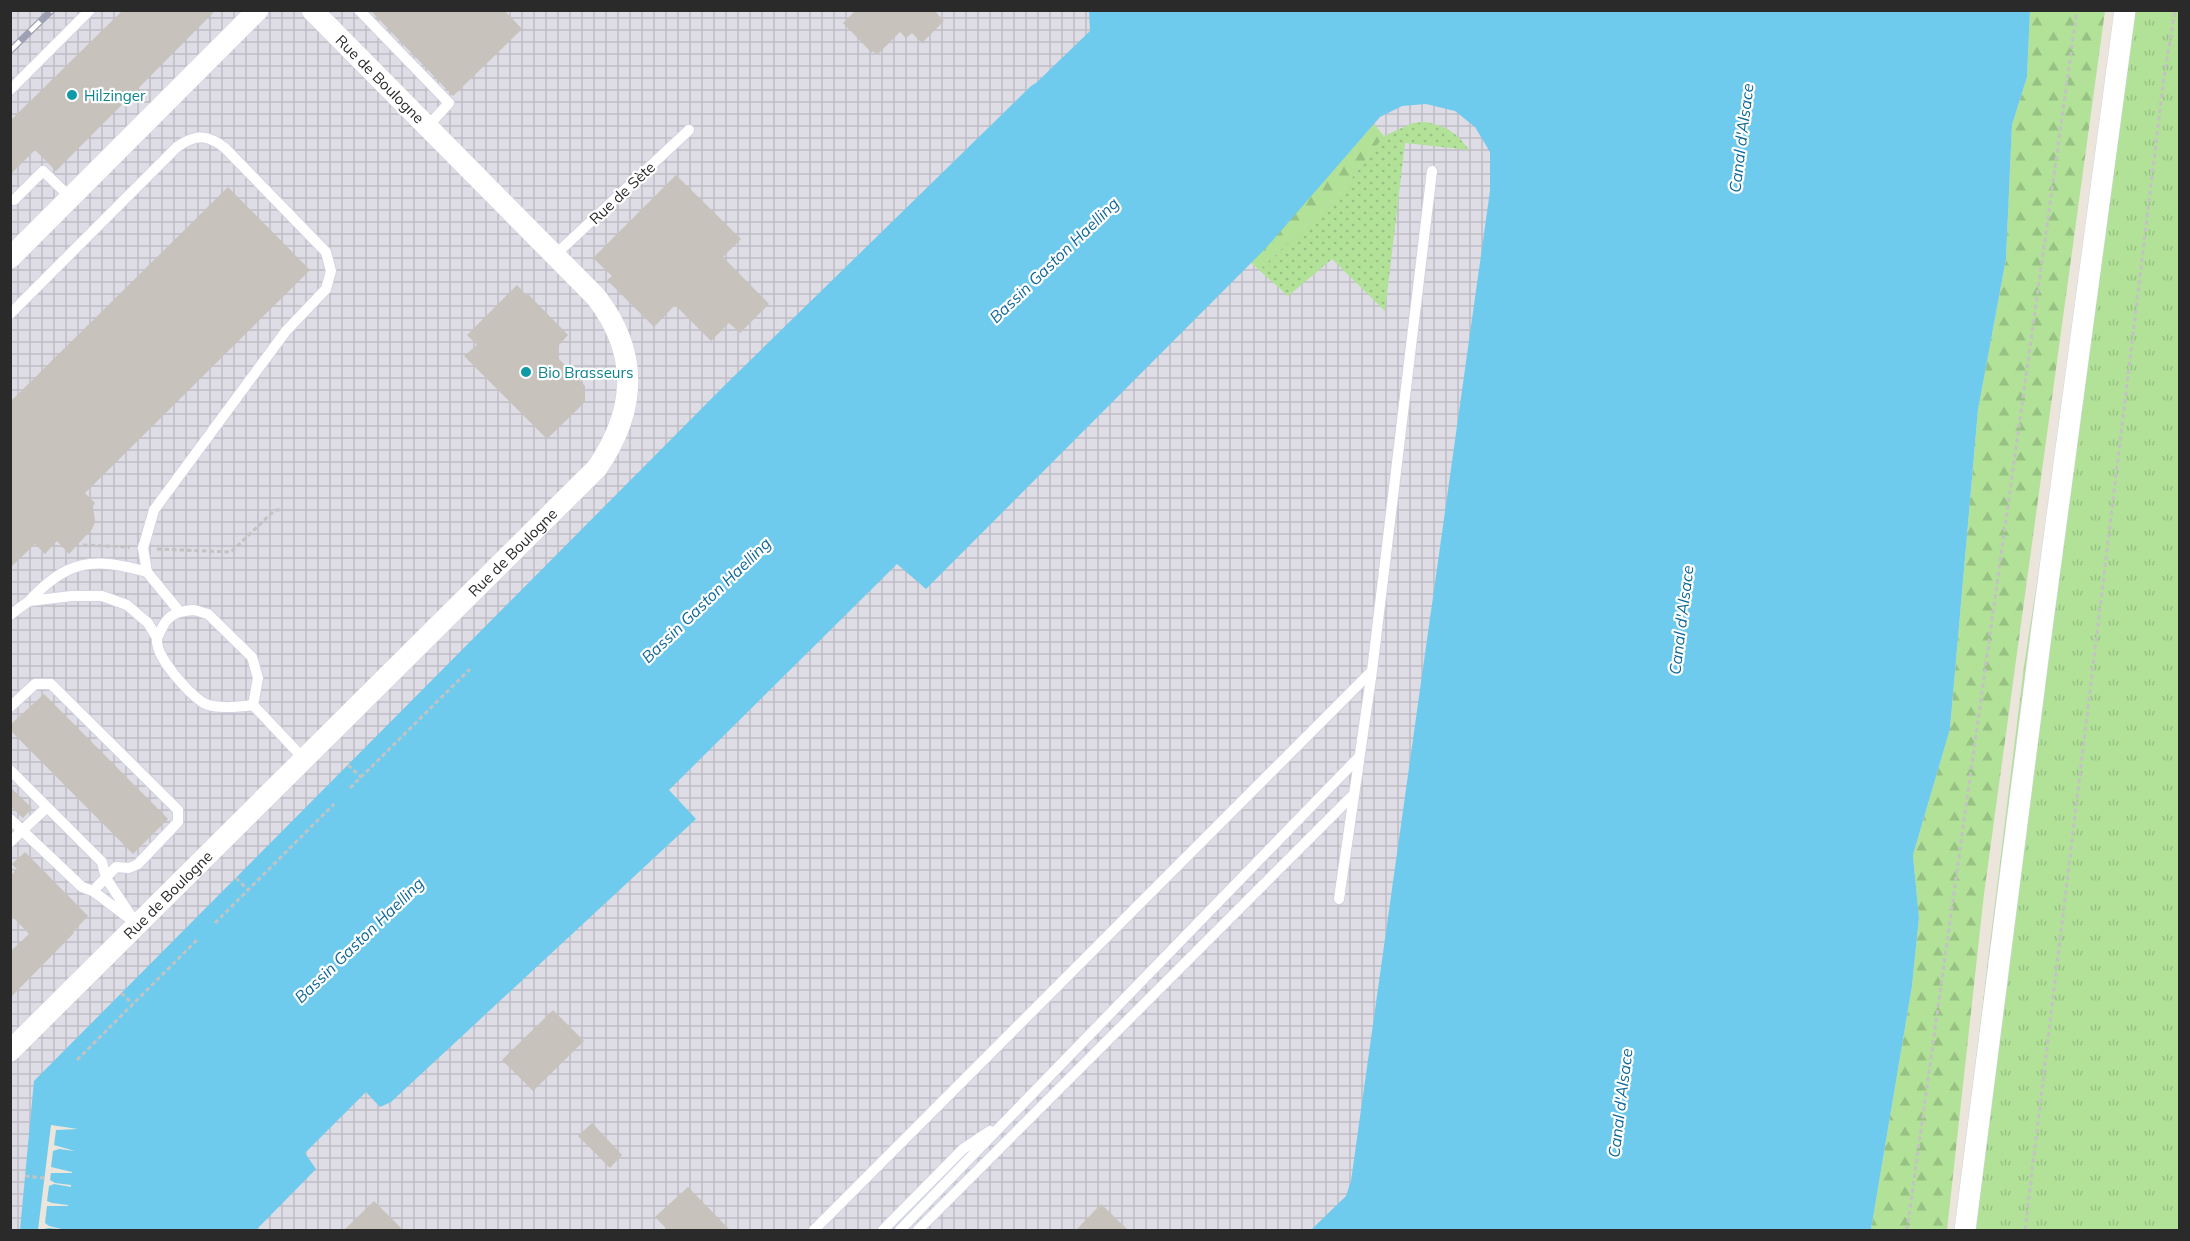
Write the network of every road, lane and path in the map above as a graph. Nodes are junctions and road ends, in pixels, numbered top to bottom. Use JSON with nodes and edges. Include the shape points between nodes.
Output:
{"nodes":[{"id":1,"x":90,"y":10,"type":"edge"},
{"id":2,"x":258,"y":10,"type":"edge"},
{"id":3,"x":312,"y":10,"type":"edge"},
{"id":4,"x":359,"y":10,"type":"edge"},
{"id":5,"x":2077,"y":10,"type":"edge"},
{"id":6,"x":2125,"y":10,"type":"edge"},
{"id":7,"x":2175,"y":10,"type":"edge"},
{"id":8,"x":10,"y":90,"type":"edge"},
{"id":9,"x":428,"y":127,"type":"junction"},
{"id":10,"x":689,"y":130,"type":"dead end"},
{"id":11,"x":1432,"y":171,"type":"dead end"},
{"id":12,"x":71,"y":198,"type":"junction"},
{"id":13,"x":14,"y":200,"type":"dead end"},
{"id":14,"x":13,"y":251,"type":"edge"},
{"id":15,"x":555,"y":255,"type":"junction"},
{"id":16,"x":10,"y":314,"type":"edge"},
{"id":17,"x":283,"y":510,"type":"dead end"},
{"id":18,"x":83,"y":545,"type":"dead end"},
{"id":19,"x":144,"y":548,"type":"junction"},
{"id":20,"x":147,"y":572,"type":"junction"},
{"id":21,"x":29,"y":601,"type":"junction"},
{"id":22,"x":179,"y":611,"type":"junction"},
{"id":23,"x":10,"y":615,"type":"edge"},
{"id":24,"x":157,"y":638,"type":"junction"},
{"id":25,"x":470,"y":669,"type":"dead end"},
{"id":26,"x":1372,"y":671,"type":"junction"},
{"id":27,"x":253,"y":705,"type":"junction"},
{"id":28,"x":10,"y":707,"type":"edge"},
{"id":29,"x":1359,"y":757,"type":"junction"},
{"id":30,"x":304,"y":759,"type":"junction"},
{"id":31,"x":348,"y":765,"type":"dead end"},
{"id":32,"x":10,"y":770,"type":"edge"},
{"id":33,"x":361,"y":777,"type":"junction"},
{"id":34,"x":350,"y":788,"type":"dead end"},
{"id":35,"x":1354,"y":794,"type":"junction"},
{"id":36,"x":334,"y":804,"type":"dead end"},
{"id":37,"x":47,"y":807,"type":"junction"},
{"id":38,"x":10,"y":819,"type":"edge"},
{"id":39,"x":24,"y":831,"type":"junction"},
{"id":40,"x":10,"y":842,"type":"edge"},
{"id":41,"x":106,"y":878,"type":"junction"},
{"id":42,"x":236,"y":878,"type":"dead end"},
{"id":43,"x":248,"y":890,"type":"junction"},
{"id":44,"x":93,"y":891,"type":"junction"},
{"id":45,"x":1339,"y":899,"type":"dead end"},
{"id":46,"x":215,"y":923,"type":"dead end"},
{"id":47,"x":137,"y":925,"type":"junction"},
{"id":48,"x":198,"y":939,"type":"dead end"},
{"id":49,"x":122,"y":993,"type":"dead end"},
{"id":50,"x":133,"y":1004,"type":"junction"},
{"id":51,"x":10,"y":1051,"type":"edge"},
{"id":52,"x":77,"y":1060,"type":"dead end"},
{"id":53,"x":1011,"y":1116,"type":"junction"},
{"id":54,"x":25,"y":1176,"type":"dead end"},
{"id":55,"x":44,"y":1178,"type":"dead end"},
{"id":56,"x":814,"y":1230,"type":"edge"},
{"id":57,"x":883,"y":1230,"type":"edge"},
{"id":58,"x":900,"y":1230,"type":"edge"},
{"id":59,"x":918,"y":1230,"type":"edge"},
{"id":60,"x":1907,"y":1230,"type":"edge"},
{"id":61,"x":1965,"y":1230,"type":"edge"},
{"id":62,"x":2025,"y":1230,"type":"edge"}],
"edges":[{"from":1,"to":8,"type":"lane"},
{"from":2,"to":12,"type":"street"},
{"from":3,"to":9,"type":"street","name":"Rue de Boulogne"},
{"from":4,"to":9,"type":"lane","via":[[449,103]]},
{"from":5,"to":60,"type":"path"},
{"from":6,"to":61,"type":"street"},
{"from":7,"to":62,"type":"path"},
{"from":9,"to":15,"type":"street","name":"Rue de Boulogne"},
{"from":10,"to":15,"type":"lane","name":"Rue de Sète"},
{"from":11,"to":26,"type":"lane"},
{"from":12,"to":13,"type":"lane","via":[[44,171]]},
{"from":12,"to":14,"type":"street"},
{"from":15,"to":30,"type":"street","name":"Rue de Boulogne","via":[[604,307],[626,359],[628,394],[611,447],[597,468]]},
{"from":16,"to":19,"type":"lane","via":[[188,139],[202,137],[225,148],[326,252],[331,271],[326,289],[286,331],[154,510]]},
{"from":17,"to":19,"type":"path","via":[[275,510],[231,552]]},
{"from":18,"to":19,"type":"path"},
{"from":19,"to":20,"type":"lane"},
{"from":20,"to":21,"type":"lane","via":[[112,564],[64,570]]},
{"from":20,"to":22,"type":"lane"},
{"from":21,"to":23,"type":"lane"},
{"from":21,"to":24,"type":"lane","via":[[102,596],[128,605],[148,623]]},
{"from":22,"to":24,"type":"lane","via":[[167,619]]},
{"from":22,"to":27,"type":"lane","via":[[208,614],[252,657],[258,678]]},
{"from":24,"to":27,"type":"lane","via":[[165,663],[204,703]]},
{"from":25,"to":33,"type":"path"},
{"from":26,"to":29,"type":"lane"},
{"from":26,"to":56,"type":"lane"},
{"from":27,"to":30,"type":"lane"},
{"from":28,"to":41,"type":"lane","via":[[35,684],[51,684],[178,810],[178,822],[138,864],[116,867]]},
{"from":29,"to":35,"type":"lane"},
{"from":29,"to":53,"type":"lane"},
{"from":30,"to":47,"type":"street","name":"Rue de Boulogne"},
{"from":31,"to":33,"type":"path"},
{"from":32,"to":37,"type":"lane"},
{"from":33,"to":34,"type":"path"},
{"from":35,"to":45,"type":"lane"},
{"from":35,"to":59,"type":"lane"},
{"from":36,"to":43,"type":"path"},
{"from":37,"to":39,"type":"lane"},
{"from":37,"to":41,"type":"lane","via":[[102,862]]},
{"from":38,"to":39,"type":"lane"},
{"from":39,"to":40,"type":"lane"},
{"from":39,"to":44,"type":"lane","via":[[82,887]]},
{"from":41,"to":44,"type":"lane"},
{"from":41,"to":47,"type":"lane"},
{"from":42,"to":43,"type":"path"},
{"from":43,"to":46,"type":"path"},
{"from":44,"to":47,"type":"lane"},
{"from":47,"to":51,"type":"street","name":"Rue de Boulogne"},
{"from":48,"to":50,"type":"path"},
{"from":49,"to":50,"type":"path"},
{"from":50,"to":52,"type":"path"},
{"from":53,"to":57,"type":"lane","via":[[963,1149]]},
{"from":53,"to":58,"type":"lane"},
{"from":54,"to":55,"type":"path"}]}
